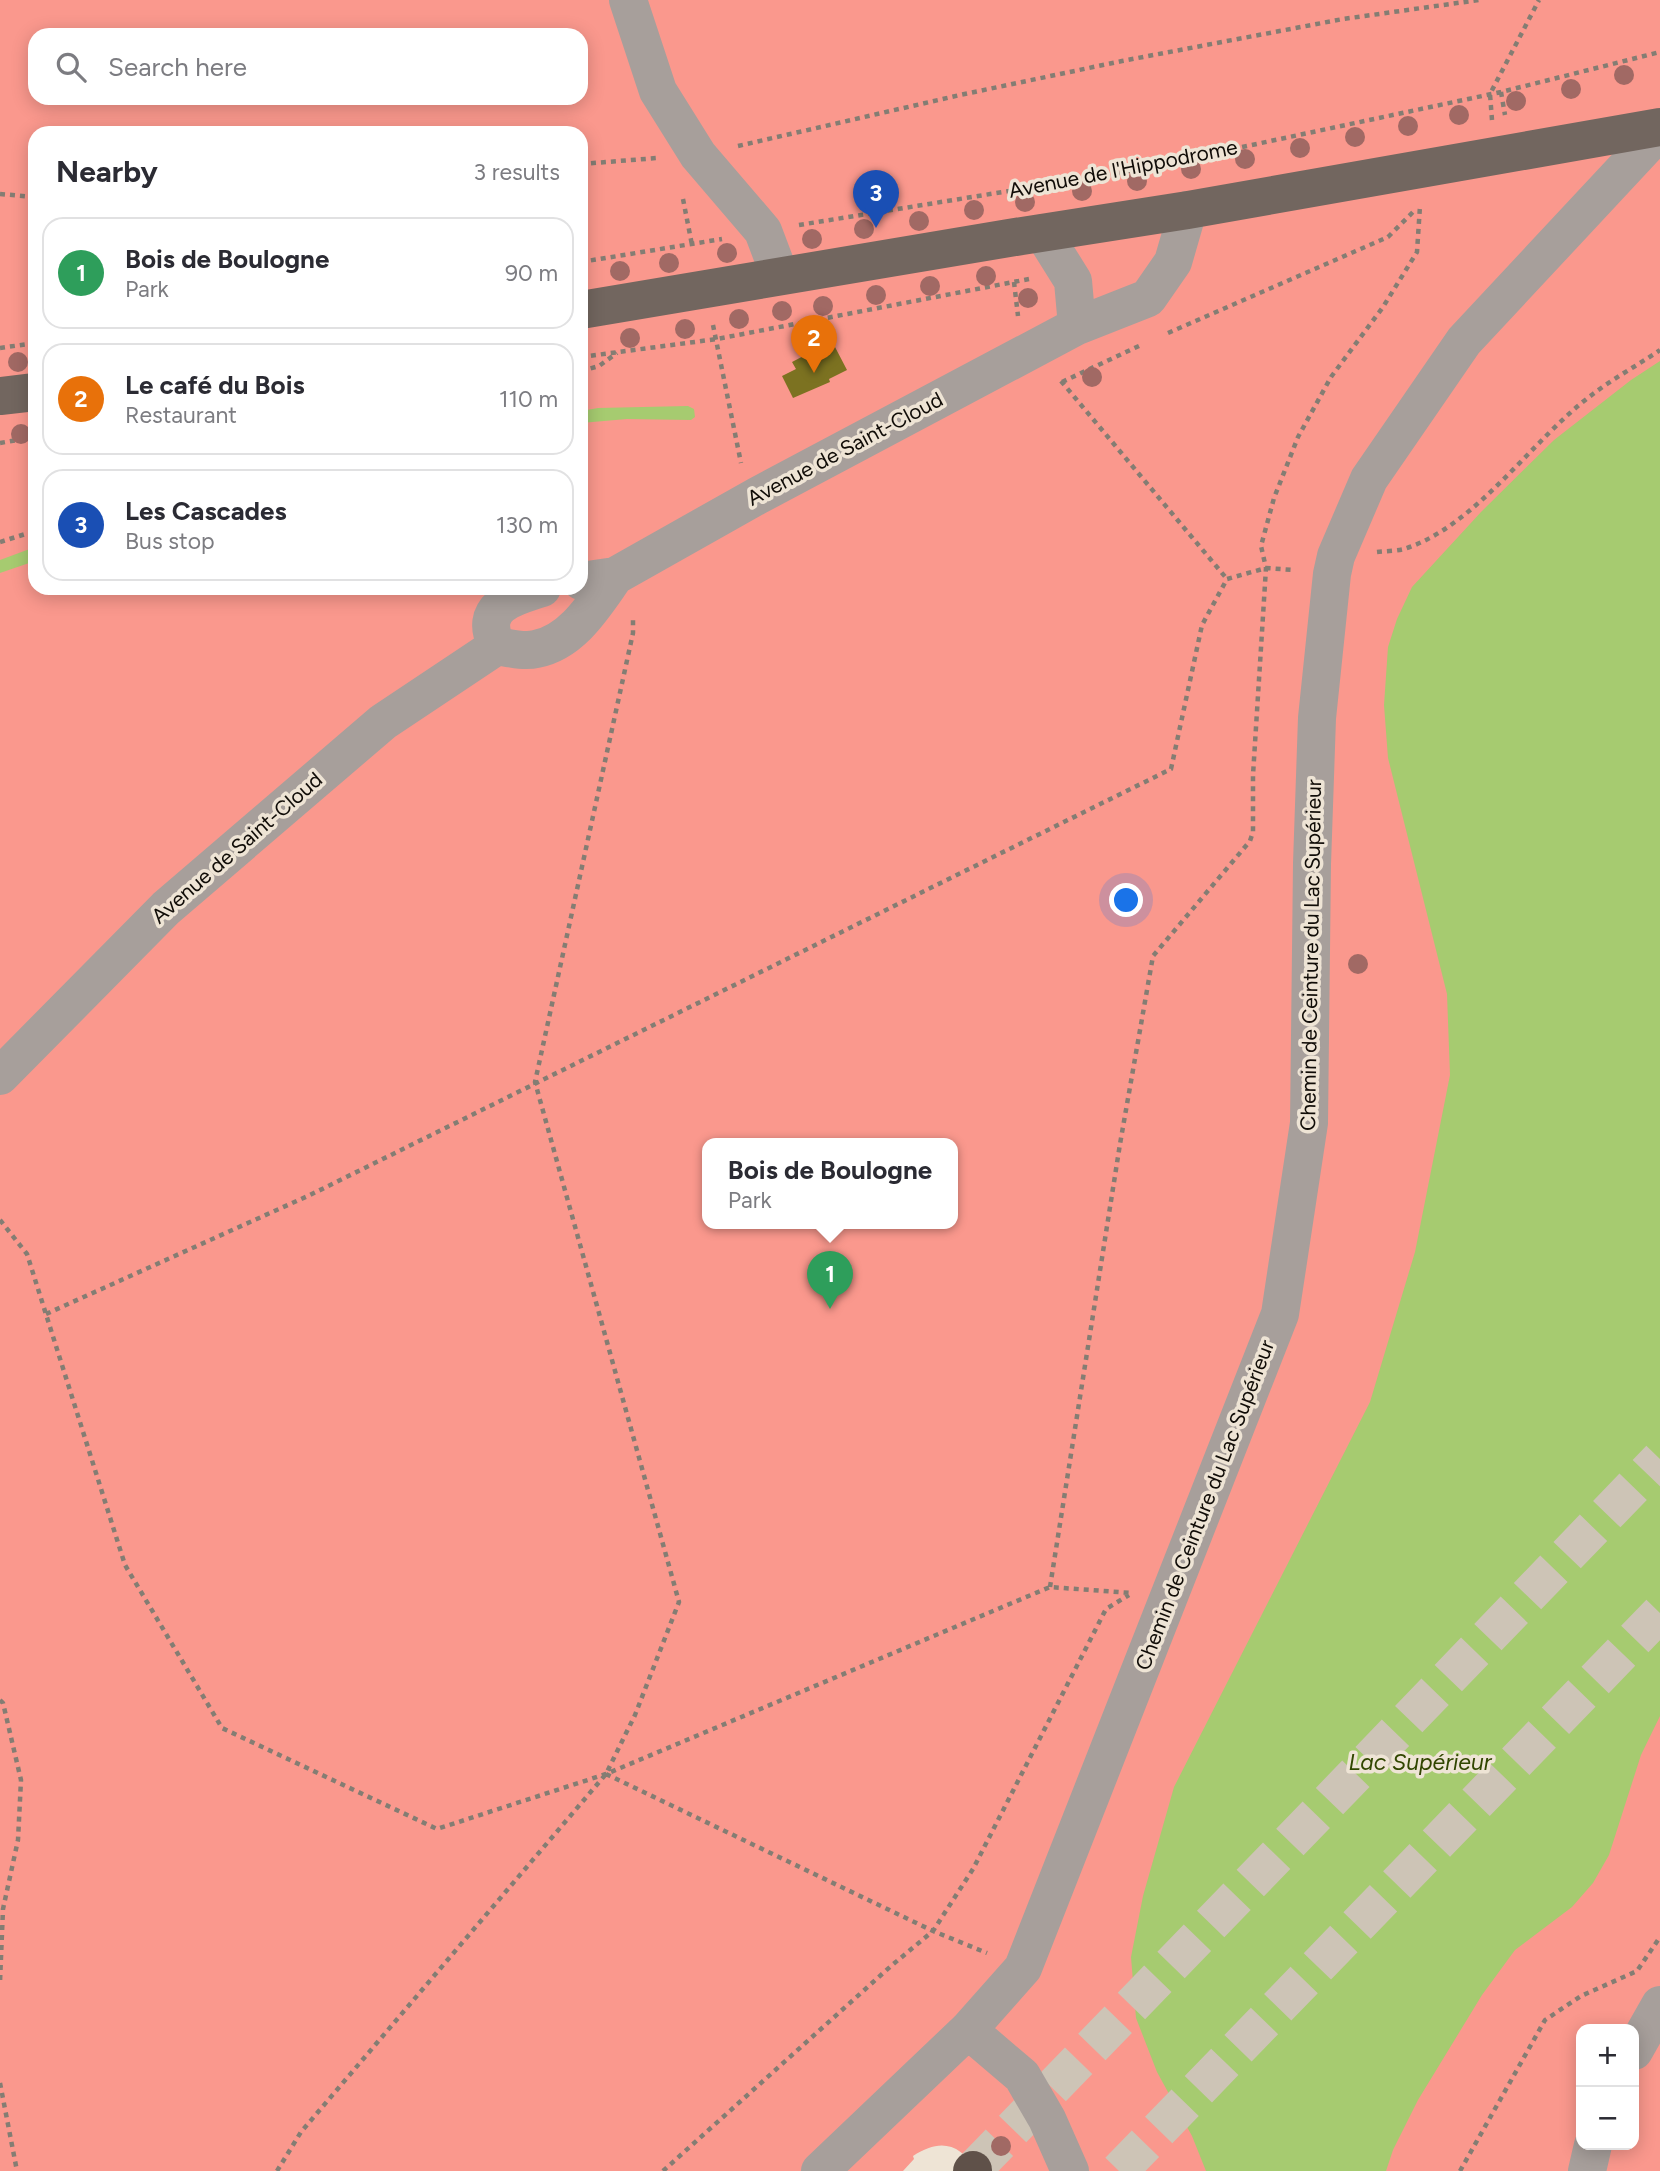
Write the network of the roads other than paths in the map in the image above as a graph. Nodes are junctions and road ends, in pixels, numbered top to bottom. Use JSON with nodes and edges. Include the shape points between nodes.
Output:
{"nodes":[{"id":1,"x":628,"y":0,"type":"edge"},
{"id":2,"x":1660,"y":129,"type":"edge"},
{"id":3,"x":1188,"y":210,"type":"junction"},
{"id":4,"x":1043,"y":233,"type":"junction"},
{"id":5,"x":780,"y":276,"type":"junction"},
{"id":6,"x":588,"y":309,"type":"edge"},
{"id":7,"x":1077,"y":326,"type":"junction"},
{"id":8,"x":28,"y":393,"type":"edge"},
{"id":9,"x":0,"y":396,"type":"edge"},
{"id":10,"x":610,"y":574,"type":"edge"},
{"id":11,"x":519,"y":595,"type":"edge"},
{"id":12,"x":497,"y":646,"type":"junction"},
{"id":13,"x":0,"y":1076,"type":"edge"},
{"id":14,"x":1660,"y":2005,"type":"edge"},
{"id":15,"x":968,"y":2029,"type":"junction"},
{"id":16,"x":1639,"y":2042,"type":"edge"},
{"id":17,"x":1592,"y":2150,"type":"edge"},
{"id":18,"x":820,"y":2171,"type":"edge"},
{"id":19,"x":1070,"y":2171,"type":"edge"},
{"id":20,"x":1587,"y":2171,"type":"edge"}],
"edges":[{"from":1,"to":5,"type":"street","via":[[658,91],[698,155],[763,232]]},
{"from":2,"to":3,"type":"main road"},
{"from":2,"to":15,"type":"street","name":"Chemin de Ceinture du Lac Supérieur","via":[[1464,341],[1369,479],[1334,565],[1317,718],[1310,1123],[1280,1314],[1023,1968]]},
{"from":3,"to":4,"type":"main road"},
{"from":3,"to":7,"type":"street","name":"Avenue de Saint-Cloud","via":[[1173,262],[1148,298]]},
{"from":4,"to":5,"type":"main road"},
{"from":4,"to":7,"type":"street","via":[[1073,281]]},
{"from":5,"to":6,"type":"main road"},
{"from":7,"to":10,"type":"street","name":"Avenue de Saint-Cloud"},
{"from":8,"to":9,"type":"main road"},
{"from":10,"to":12,"type":"street","name":"Avenue de Saint-Cloud","via":[[579,625],[555,641],[536,649]]},
{"from":11,"to":12,"type":"street","via":[[506,599],[496,612],[491,626]]},
{"from":12,"to":13,"type":"street","name":"Avenue de Saint-Cloud","via":[[383,722],[166,908]]},
{"from":14,"to":16,"type":"street"},
{"from":15,"to":18,"type":"street"},
{"from":15,"to":19,"type":"street","via":[[1022,2076]]},
{"from":17,"to":20,"type":"street"}]}
